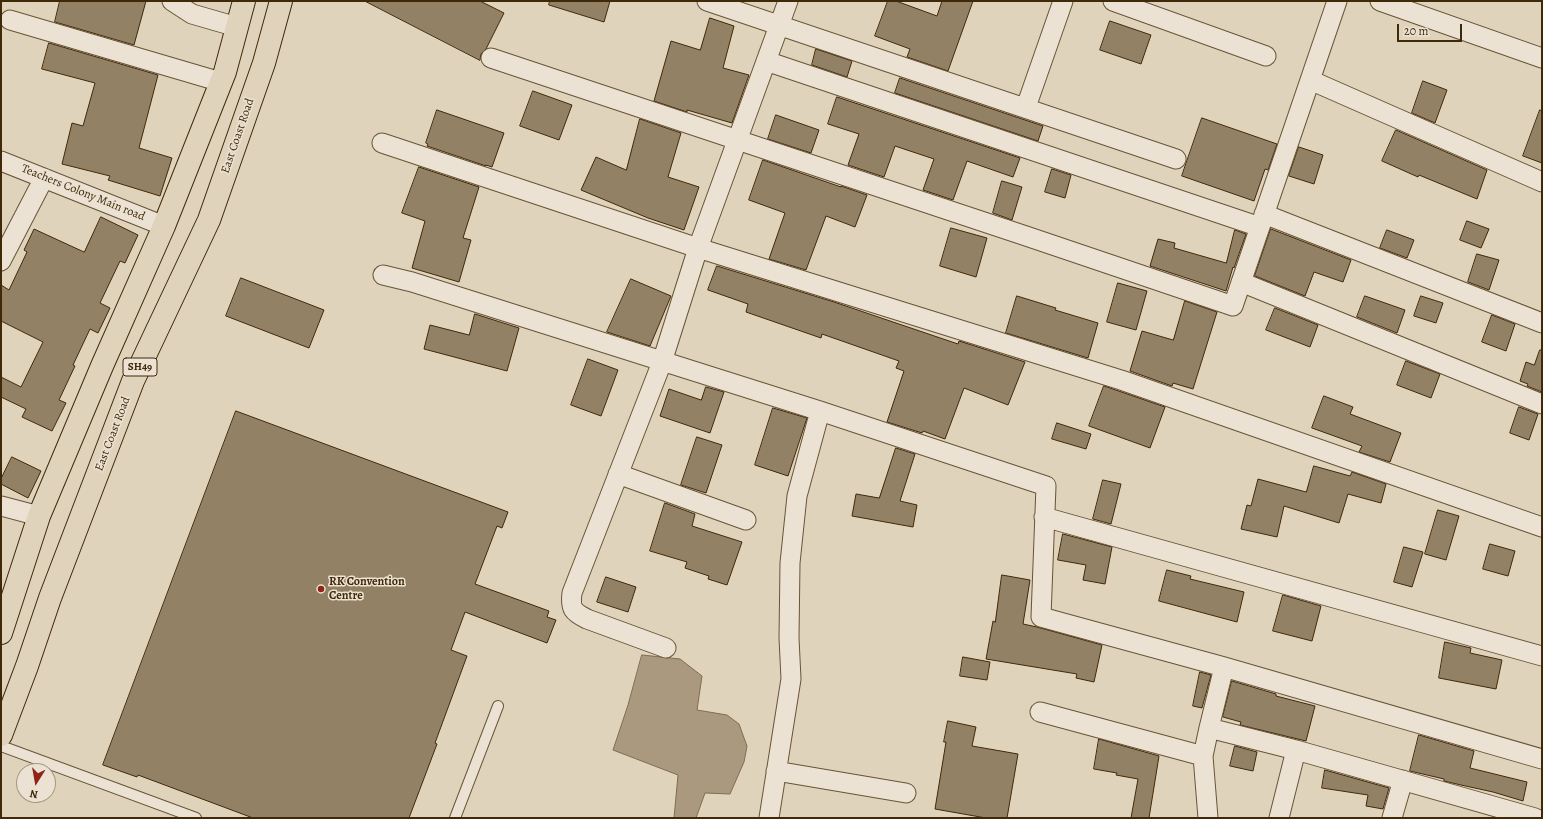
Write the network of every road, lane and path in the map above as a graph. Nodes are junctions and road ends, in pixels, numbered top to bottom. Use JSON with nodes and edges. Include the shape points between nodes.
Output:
{"nodes":[{"id":1,"x":172,"y":1,"type":"edge"},
{"id":2,"x":244,"y":1,"type":"edge"},
{"id":3,"x":281,"y":1,"type":"edge"},
{"id":4,"x":707,"y":1,"type":"edge"},
{"id":5,"x":788,"y":1,"type":"edge"},
{"id":6,"x":1063,"y":1,"type":"edge"},
{"id":7,"x":1113,"y":1,"type":"edge"},
{"id":8,"x":1337,"y":1,"type":"edge"},
{"id":9,"x":1380,"y":1,"type":"edge"},
{"id":10,"x":10,"y":20,"type":"dead end"},
{"id":11,"x":779,"y":25,"type":"junction"},
{"id":12,"x":237,"y":27,"type":"junction"},
{"id":13,"x":1266,"y":56,"type":"dead end"},
{"id":14,"x":491,"y":58,"type":"dead end"},
{"id":15,"x":1542,"y":58,"type":"edge"},
{"id":16,"x":766,"y":61,"type":"junction"},
{"id":17,"x":1310,"y":80,"type":"junction"},
{"id":18,"x":221,"y":82,"type":"junction"},
{"id":19,"x":1026,"y":107,"type":"junction"},
{"id":20,"x":737,"y":140,"type":"junction"},
{"id":21,"x":382,"y":143,"type":"dead end"},
{"id":22,"x":1176,"y":159,"type":"dead end"},
{"id":23,"x":1,"y":161,"type":"edge"},
{"id":24,"x":44,"y":178,"type":"junction"},
{"id":25,"x":1542,"y":182,"type":"edge"},
{"id":26,"x":1262,"y":220,"type":"junction"},
{"id":27,"x":164,"y":226,"type":"junction"},
{"id":28,"x":698,"y":248,"type":"junction"},
{"id":29,"x":1,"y":260,"type":"edge"},
{"id":30,"x":383,"y":275,"type":"dead end"},
{"id":31,"x":1242,"y":282,"type":"junction"},
{"id":32,"x":1542,"y":323,"type":"edge"},
{"id":33,"x":662,"y":362,"type":"junction"},
{"id":34,"x":1542,"y":404,"type":"edge"},
{"id":35,"x":820,"y":411,"type":"junction"},
{"id":36,"x":618,"y":474,"type":"junction"},
{"id":37,"x":1,"y":506,"type":"edge"},
{"id":38,"x":40,"y":516,"type":"junction"},
{"id":39,"x":1044,"y":517,"type":"junction"},
{"id":40,"x":746,"y":520,"type":"dead end"},
{"id":41,"x":1542,"y":527,"type":"edge"},
{"id":42,"x":1,"y":633,"type":"edge"},
{"id":43,"x":666,"y":648,"type":"dead end"},
{"id":44,"x":1542,"y":656,"type":"edge"},
{"id":45,"x":1224,"y":667,"type":"junction"},
{"id":46,"x":498,"y":706,"type":"dead end"},
{"id":47,"x":1040,"y":712,"type":"dead end"},
{"id":48,"x":1209,"y":728,"type":"junction"},
{"id":49,"x":1,"y":736,"type":"edge"},
{"id":50,"x":1,"y":746,"type":"edge"},
{"id":51,"x":1296,"y":750,"type":"junction"},
{"id":52,"x":1203,"y":756,"type":"junction"},
{"id":53,"x":1542,"y":759,"type":"edge"},
{"id":54,"x":776,"y":771,"type":"junction"},
{"id":55,"x":1403,"y":780,"type":"junction"},
{"id":56,"x":906,"y":793,"type":"dead end"},
{"id":57,"x":1484,"y":811,"type":"edge"},
{"id":58,"x":196,"y":818,"type":"edge"},
{"id":59,"x":455,"y":818,"type":"edge"},
{"id":60,"x":768,"y":818,"type":"edge"},
{"id":61,"x":1208,"y":818,"type":"edge"},
{"id":62,"x":1279,"y":818,"type":"edge"},
{"id":63,"x":1392,"y":818,"type":"edge"},
{"id":64,"x":1535,"y":818,"type":"edge"}],
"edges":[{"from":1,"to":12,"type":"street","via":[[192,14]]},
{"from":2,"to":12,"type":"main road","number":"SH49"},
{"from":3,"to":49,"type":"main road","name":"East Coast Road","number":"SH49","via":[[264,63],[209,220],[133,381],[50,598]]},
{"from":4,"to":11,"type":"street"},
{"from":5,"to":11,"type":"street"},
{"from":6,"to":19,"type":"street"},
{"from":7,"to":13,"type":"street"},
{"from":8,"to":17,"type":"street"},
{"from":9,"to":15,"type":"street"},
{"from":10,"to":18,"type":"street"},
{"from":11,"to":16,"type":"street"},
{"from":11,"to":19,"type":"street"},
{"from":12,"to":18,"type":"main road","number":"SH49"},
{"from":14,"to":20,"type":"street"},
{"from":16,"to":20,"type":"street"},
{"from":16,"to":26,"type":"street"},
{"from":17,"to":25,"type":"street"},
{"from":17,"to":26,"type":"street"},
{"from":18,"to":27,"type":"main road","number":"SH49"},
{"from":19,"to":22,"type":"street"},
{"from":20,"to":28,"type":"street"},
{"from":20,"to":31,"type":"street","via":[[1233,306]]},
{"from":21,"to":28,"type":"street"},
{"from":23,"to":24,"type":"street","name":"Teachers Colony Main road"},
{"from":24,"to":27,"type":"street","name":"Teachers Colony Main road"},
{"from":24,"to":29,"type":"street"},
{"from":26,"to":31,"type":"street"},
{"from":26,"to":32,"type":"street"},
{"from":27,"to":38,"type":"main road","number":"SH49"},
{"from":28,"to":33,"type":"street"},
{"from":28,"to":41,"type":"street","via":[[1121,380]]},
{"from":30,"to":33,"type":"street"},
{"from":31,"to":34,"type":"street"},
{"from":33,"to":35,"type":"street"},
{"from":33,"to":36,"type":"street"},
{"from":35,"to":39,"type":"street","via":[[1046,486]]},
{"from":35,"to":54,"type":"street","via":[[797,496],[790,563],[791,679]]},
{"from":36,"to":40,"type":"street"},
{"from":36,"to":43,"type":"street","via":[[570,603],[577,614],[587,619]]},
{"from":37,"to":38,"type":"street"},
{"from":38,"to":42,"type":"main road","number":"SH49"},
{"from":39,"to":44,"type":"street"},
{"from":39,"to":45,"type":"street","via":[[1041,617]]},
{"from":45,"to":48,"type":"street"},
{"from":45,"to":53,"type":"street"},
{"from":46,"to":59,"type":"lane"},
{"from":47,"to":52,"type":"street"},
{"from":48,"to":51,"type":"street"},
{"from":48,"to":52,"type":"street"},
{"from":50,"to":58,"type":"lane"},
{"from":51,"to":55,"type":"street"},
{"from":51,"to":62,"type":"street"},
{"from":52,"to":61,"type":"street"},
{"from":54,"to":56,"type":"street"},
{"from":54,"to":60,"type":"street"},
{"from":55,"to":57,"type":"street"},
{"from":55,"to":63,"type":"street"},
{"from":57,"to":64,"type":"street"}]}
